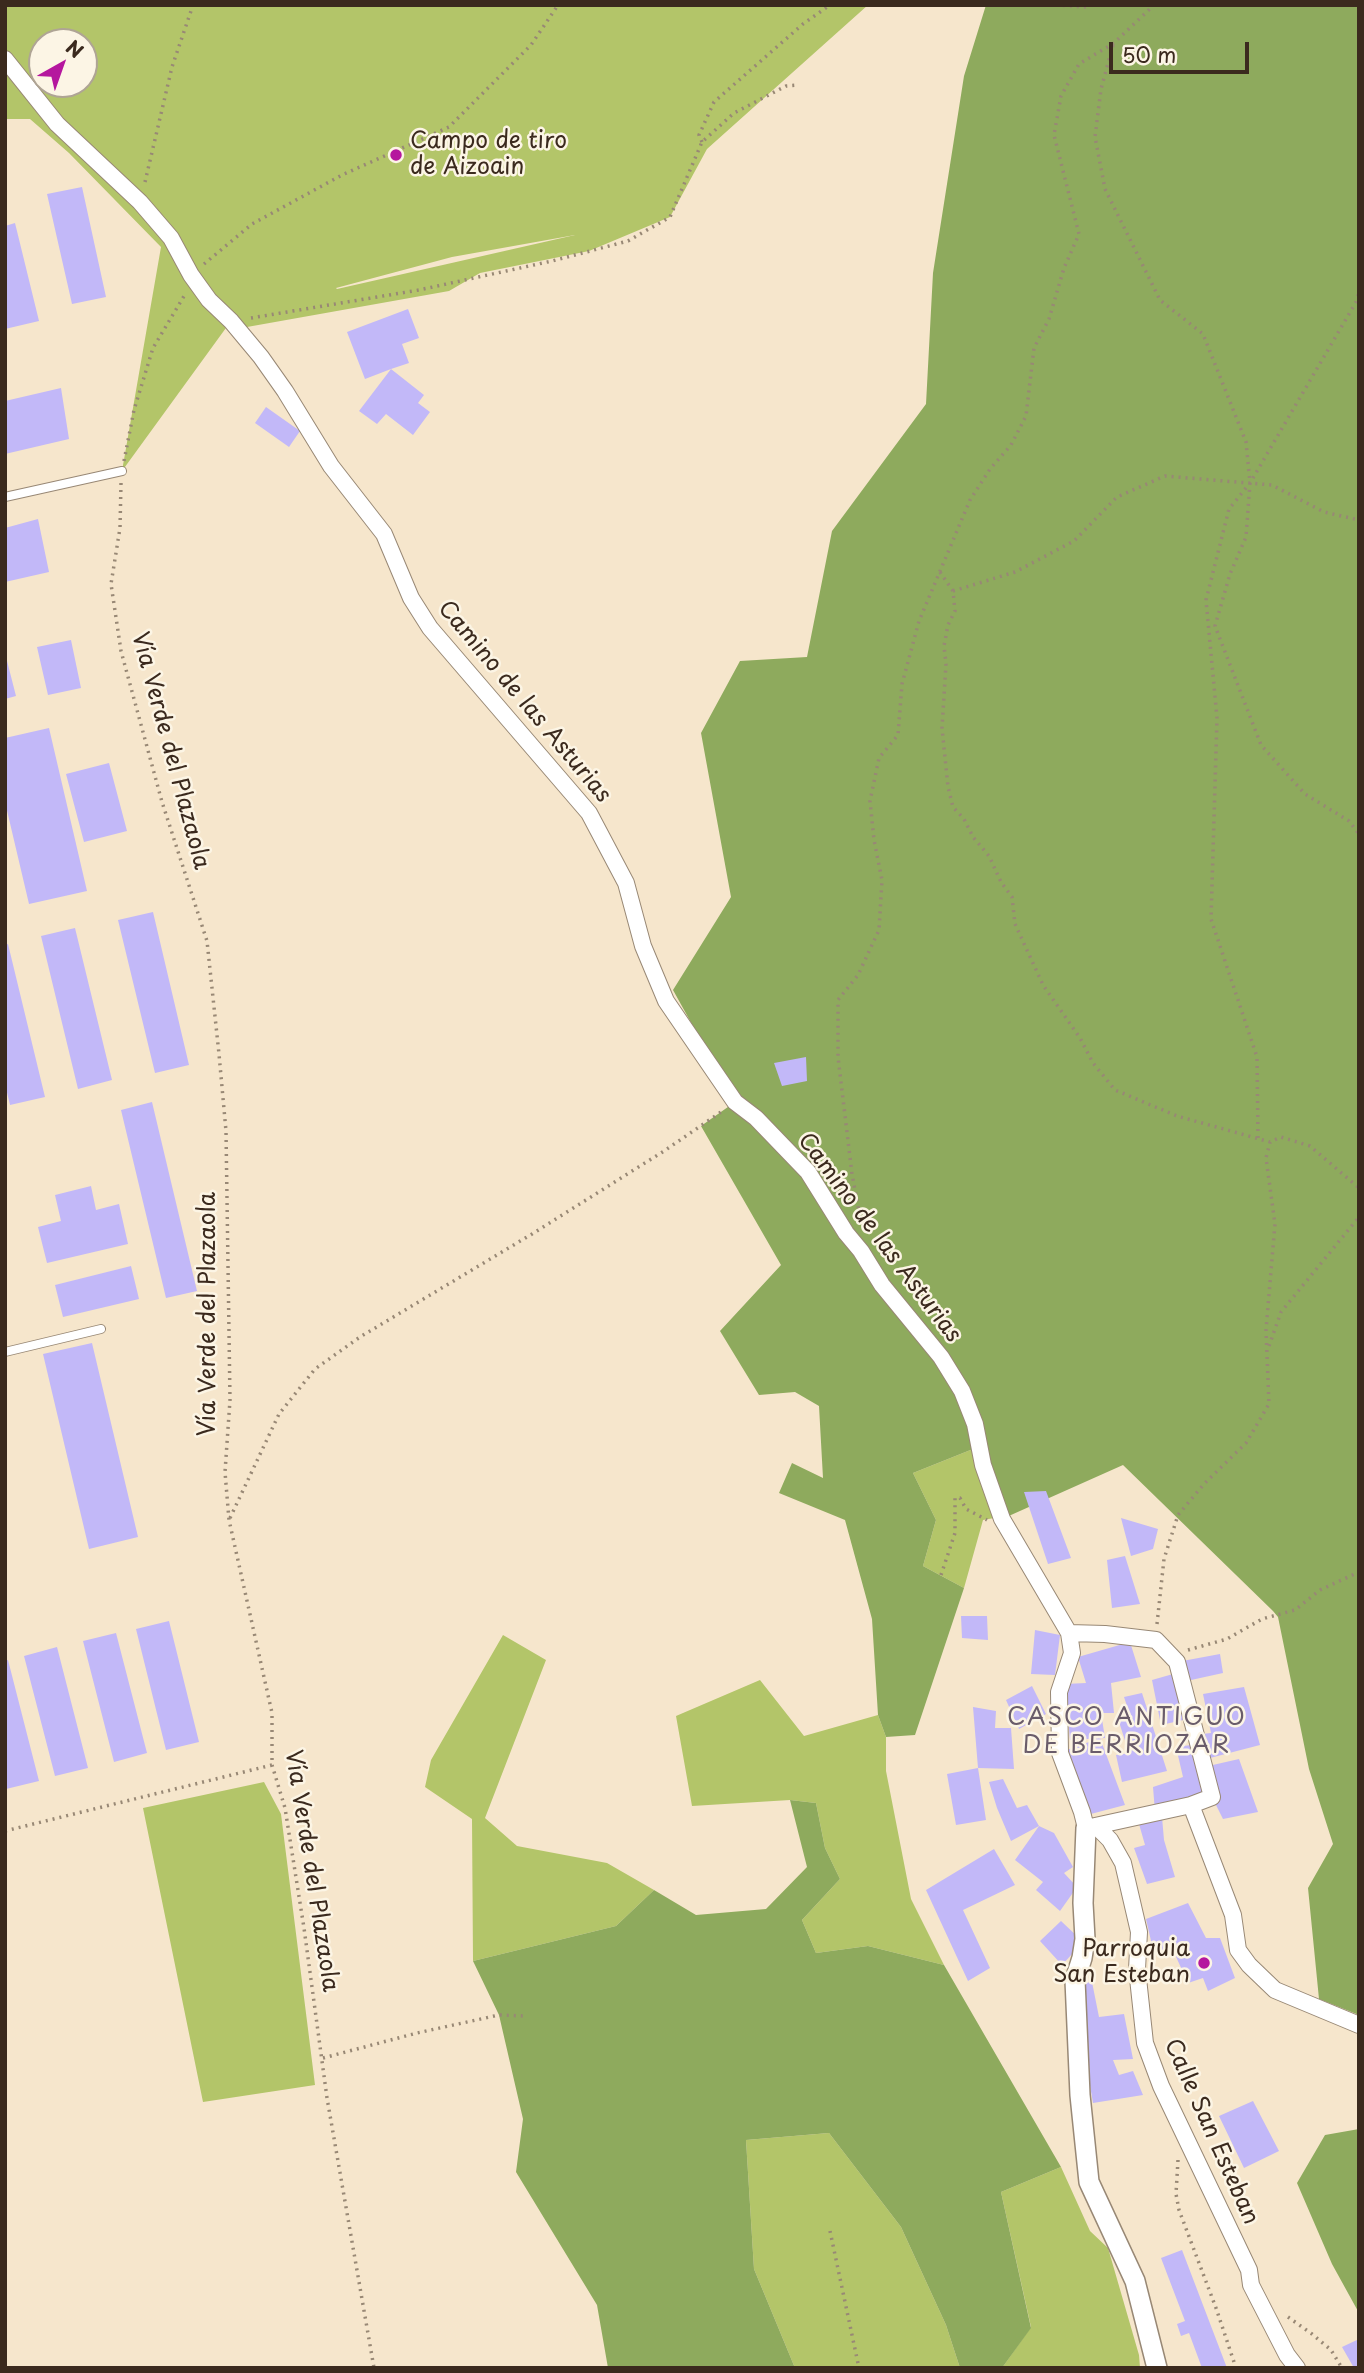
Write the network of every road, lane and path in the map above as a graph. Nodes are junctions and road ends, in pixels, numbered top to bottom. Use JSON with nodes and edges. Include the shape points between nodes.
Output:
{"nodes":[{"id":1,"x":193,"y":5,"type":"edge"},
{"id":2,"x":558,"y":5,"type":"edge"},
{"id":3,"x":830,"y":5,"type":"edge"},
{"id":4,"x":1056,"y":5,"type":"edge"},
{"id":5,"x":1092,"y":5,"type":"edge"},
{"id":6,"x":1154,"y":5,"type":"edge"},
{"id":7,"x":1114,"y":43,"type":"junction"},
{"id":8,"x":5,"y":59,"type":"edge"},
{"id":9,"x":799,"y":85,"type":"dead end"},
{"id":10,"x":702,"y":142,"type":"junction"},
{"id":11,"x":140,"y":202,"type":"junction"},
{"id":12,"x":191,"y":275,"type":"junction"},
{"id":13,"x":1359,"y":292,"type":"edge"},
{"id":14,"x":231,"y":321,"type":"junction"},
{"id":15,"x":122,"y":471,"type":"junction"},
{"id":16,"x":1250,"y":483,"type":"junction"},
{"id":17,"x":5,"y":497,"type":"edge"},
{"id":18,"x":1359,"y":520,"type":"edge"},
{"id":19,"x":940,"y":572,"type":"junction"},
{"id":20,"x":953,"y":591,"type":"junction"},
{"id":21,"x":1359,"y":834,"type":"edge"},
{"id":22,"x":735,"y":1102,"type":"junction"},
{"id":23,"x":1258,"y":1138,"type":"junction"},
{"id":24,"x":1270,"y":1142,"type":"junction"},
{"id":25,"x":1359,"y":1188,"type":"edge"},
{"id":26,"x":1359,"y":1217,"type":"edge"},
{"id":27,"x":861,"y":1226,"type":"dead end"},
{"id":28,"x":101,"y":1329,"type":"dead end"},
{"id":29,"x":1267,"y":1350,"type":"junction"},
{"id":30,"x":5,"y":1352,"type":"edge"},
{"id":31,"x":1003,"y":1519,"type":"junction"},
{"id":32,"x":229,"y":1520,"type":"junction"},
{"id":33,"x":1359,"y":1572,"type":"edge"},
{"id":34,"x":941,"y":1576,"type":"dead end"},
{"id":35,"x":1069,"y":1633,"type":"junction"},
{"id":36,"x":1156,"y":1640,"type":"junction"},
{"id":37,"x":1177,"y":1662,"type":"junction"},
{"id":38,"x":272,"y":1765,"type":"junction"},
{"id":39,"x":1191,"y":1805,"type":"junction"},
{"id":40,"x":1091,"y":1828,"type":"junction"},
{"id":41,"x":5,"y":1832,"type":"edge"},
{"id":42,"x":525,"y":2016,"type":"dead end"},
{"id":43,"x":1359,"y":2025,"type":"edge"},
{"id":44,"x":323,"y":2058,"type":"junction"},
{"id":45,"x":1184,"y":2133,"type":"junction"},
{"id":46,"x":830,"y":2231,"type":"dead end"},
{"id":47,"x":1285,"y":2315,"type":"dead end"},
{"id":48,"x":374,"y":2368,"type":"edge"},
{"id":49,"x":859,"y":2368,"type":"edge"},
{"id":50,"x":1157,"y":2368,"type":"edge"},
{"id":51,"x":1236,"y":2368,"type":"edge"},
{"id":52,"x":1297,"y":2368,"type":"edge"},
{"id":53,"x":1342,"y":2368,"type":"edge"}],
"edges":[{"from":1,"to":11,"type":"path","via":[[172,67]]},
{"from":2,"to":12,"type":"path","via":[[531,45],[449,127],[342,175],[252,224]]},
{"from":3,"to":10,"type":"path","via":[[714,102],[698,135]]},
{"from":4,"to":5,"type":"path"},
{"from":6,"to":7,"type":"path"},
{"from":7,"to":16,"type":"path","via":[[1101,89],[1095,137],[1105,189],[1160,300],[1203,334],[1246,442]]},
{"from":7,"to":19,"type":"path","via":[[1079,64],[1061,96],[1054,135],[1079,234],[1034,348],[1026,416],[1011,445],[970,500]]},
{"from":8,"to":11,"type":"street","name":"Camino de las Asturias","via":[[57,124]]},
{"from":9,"to":10,"type":"path","via":[[786,86],[734,113]]},
{"from":10,"to":14,"type":"path","via":[[670,217],[628,241],[419,290]]},
{"from":11,"to":12,"type":"street","name":"Camino de las Asturias","via":[[172,238]]},
{"from":12,"to":14,"type":"street","name":"Camino de las Asturias"},
{"from":12,"to":15,"type":"path","name":"Vía Verde del Plazaola","via":[[182,302],[153,348]]},
{"from":13,"to":16,"type":"path"},
{"from":14,"to":22,"type":"street","name":"Camino de las Asturias","via":[[384,534],[411,598],[430,628],[589,813],[626,883],[643,946],[666,1001]]},
{"from":15,"to":17,"type":"lane"},
{"from":15,"to":32,"type":"path","name":"Vía Verde del Plazaola","via":[[120,528],[111,584],[121,651],[206,941],[220,1067],[226,1131],[230,1400],[225,1472]]},
{"from":16,"to":18,"type":"path","via":[[1272,485],[1324,512]]},
{"from":16,"to":20,"type":"path","via":[[1165,476],[1117,497],[1074,541],[1015,572]]},
{"from":16,"to":21,"type":"path","via":[[1247,537],[1215,626],[1261,745],[1305,794],[1349,821]]},
{"from":16,"to":23,"type":"path","via":[[1229,509],[1206,600],[1217,718],[1211,919],[1257,1057]]},
{"from":19,"to":20,"type":"path"},
{"from":19,"to":27,"type":"path","via":[[919,621],[902,684],[898,736],[878,758],[870,801],[882,880],[879,930],[858,975],[838,1000],[838,1057]]},
{"from":20,"to":23,"type":"path","via":[[956,611],[947,625],[944,646],[942,728],[948,787],[953,807],[1012,897],[1015,924],[1043,985],[1115,1090],[1177,1116]]},
{"from":22,"to":31,"type":"street","name":"Camino de las Asturias","via":[[808,1172],[882,1285],[941,1357],[971,1413],[983,1465]]},
{"from":22,"to":32,"type":"path","via":[[315,1369],[279,1414]]},
{"from":23,"to":24,"type":"path"},
{"from":24,"to":25,"type":"path","via":[[1281,1137],[1310,1146]]},
{"from":24,"to":29,"type":"path","via":[[1266,1158],[1275,1224]]},
{"from":26,"to":29,"type":"path","via":[[1281,1312]]},
{"from":28,"to":30,"type":"lane"},
{"from":29,"to":36,"type":"path","via":[[1269,1404],[1246,1443],[1178,1515],[1164,1559]]},
{"from":31,"to":34,"type":"path","via":[[983,1520],[955,1498],[955,1533]]},
{"from":31,"to":35,"type":"street"},
{"from":32,"to":38,"type":"path","name":"Vía Verde del Plazaola","via":[[272,1713]]},
{"from":33,"to":37,"type":"path","via":[[1320,1590],[1295,1610],[1262,1619],[1227,1639],[1189,1649]]},
{"from":35,"to":36,"type":"street"},
{"from":35,"to":40,"type":"street","name":"Calle San Esteban","via":[[1072,1653],[1059,1692],[1060,1754]]},
{"from":36,"to":37,"type":"street"},
{"from":37,"to":39,"type":"street","via":[[1212,1797]]},
{"from":38,"to":41,"type":"path"},
{"from":38,"to":44,"type":"path","name":"Vía Verde del Plazaola","via":[[285,1808]]},
{"from":39,"to":40,"type":"street"},
{"from":39,"to":43,"type":"street","via":[[1233,1915],[1238,1950],[1249,1965],[1275,1990]]},
{"from":40,"to":45,"type":"street","name":"Calle San Esteban","via":[[1110,1840],[1123,1863],[1139,1932],[1137,1969],[1145,2043]]},
{"from":40,"to":50,"type":"street","via":[[1083,1903],[1085,1939],[1075,1980],[1088,2182],[1135,2281]]},
{"from":42,"to":44,"type":"path","via":[[499,2015]]},
{"from":44,"to":48,"type":"path","name":"Vía Verde del Plazaola"},
{"from":45,"to":51,"type":"path","via":[[1176,2173],[1179,2210]]},
{"from":45,"to":52,"type":"street","name":"Calle San Esteban","via":[[1249,2270],[1251,2285]]},
{"from":46,"to":49,"type":"path"},
{"from":47,"to":53,"type":"path","via":[[1331,2350]]}]}
